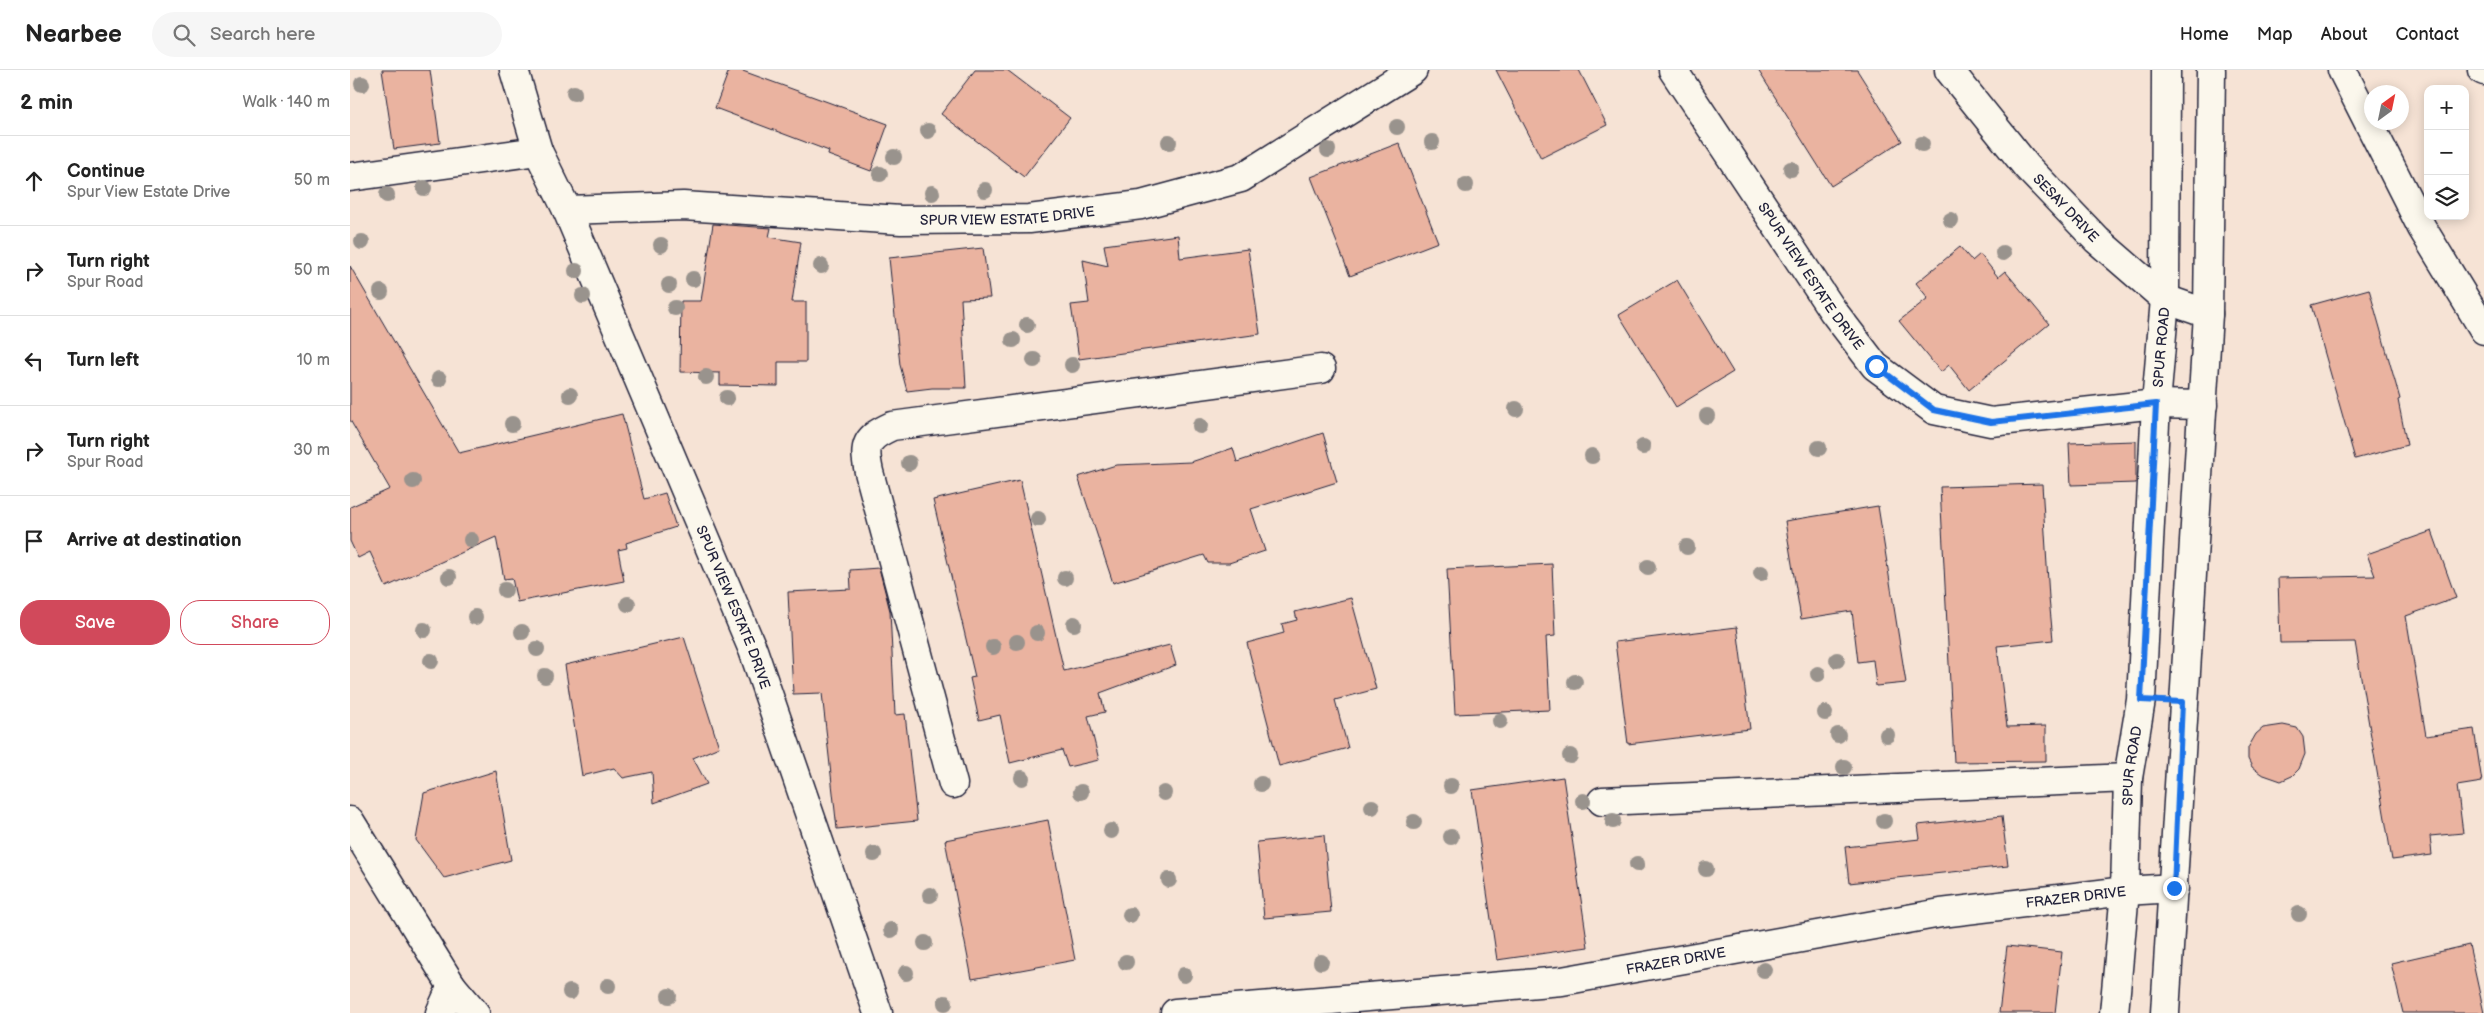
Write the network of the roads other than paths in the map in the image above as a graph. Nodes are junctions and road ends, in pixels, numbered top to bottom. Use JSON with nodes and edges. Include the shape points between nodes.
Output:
{"nodes":[{"id":1,"x":514,"y":70,"type":"edge"},
{"id":2,"x":1413,"y":70,"type":"edge"},
{"id":3,"x":1674,"y":70,"type":"edge"},
{"id":4,"x":1949,"y":70,"type":"edge"},
{"id":5,"x":2166,"y":70,"type":"edge"},
{"id":6,"x":2211,"y":70,"type":"edge"},
{"id":7,"x":2342,"y":70,"type":"edge"},
{"id":8,"x":538,"y":151,"type":"junction"},
{"id":9,"x":350,"y":177,"type":"edge"},
{"id":10,"x":567,"y":210,"type":"junction"},
{"id":11,"x":2165,"y":299,"type":"junction"},
{"id":12,"x":2208,"y":314,"type":"junction"},
{"id":13,"x":2484,"y":330,"type":"edge"},
{"id":14,"x":1321,"y":369,"type":"dead end"},
{"id":15,"x":2156,"y":404,"type":"junction"},
{"id":16,"x":2204,"y":405,"type":"junction"},
{"id":17,"x":2141,"y":700,"type":"junction"},
{"id":18,"x":2182,"y":702,"type":"junction"},
{"id":19,"x":2128,"y":778,"type":"junction"},
{"id":20,"x":953,"y":784,"type":"dead end"},
{"id":21,"x":1602,"y":801,"type":"dead end"},
{"id":22,"x":350,"y":821,"type":"edge"},
{"id":23,"x":2174,"y":888,"type":"junction"},
{"id":24,"x":2125,"y":891,"type":"junction"},
{"id":25,"x":452,"y":986,"type":"junction"},
{"id":26,"x":440,"y":1013,"type":"edge"},
{"id":27,"x":475,"y":1013,"type":"edge"},
{"id":28,"x":878,"y":1013,"type":"edge"},
{"id":29,"x":1175,"y":1013,"type":"edge"},
{"id":30,"x":2114,"y":1013,"type":"edge"},
{"id":31,"x":2165,"y":1013,"type":"edge"}],
"edges":[{"from":1,"to":8,"type":"street","name":"SPUR VIEW ESTATE DRIVE"},
{"from":2,"to":10,"type":"street","name":"SPUR VIEW ESTATE DRIVE","via":[[1241,178],[1140,205],[1029,219],[921,220],[684,206]]},
{"from":3,"to":15,"type":"street","name":"SPUR VIEW ESTATE DRIVE","via":[[1833,311],[1876,366],[1934,410],[1991,422]]},
{"from":4,"to":11,"type":"street","name":"SESAY DRIVE","via":[[2027,168],[2097,240]]},
{"from":5,"to":11,"type":"street","name":"SPUR ROAD"},
{"from":6,"to":12,"type":"street"},
{"from":7,"to":13,"type":"street","via":[[2422,228]]},
{"from":8,"to":9,"type":"street"},
{"from":8,"to":10,"type":"street","name":"SPUR VIEW ESTATE DRIVE"},
{"from":10,"to":28,"type":"street","name":"SPUR VIEW ESTATE DRIVE","via":[[753,650]]},
{"from":11,"to":12,"type":"street","name":"SESAY DRIVE"},
{"from":11,"to":15,"type":"street","name":"SPUR ROAD"},
{"from":12,"to":16,"type":"street"},
{"from":14,"to":20,"type":"street","via":[[892,426],[873,435],[865,451],[869,472]]},
{"from":15,"to":16,"type":"street","name":"SPUR VIEW ESTATE DRIVE"},
{"from":15,"to":17,"type":"street","name":"SPUR ROAD"},
{"from":16,"to":18,"type":"street"},
{"from":17,"to":18,"type":"street"},
{"from":17,"to":19,"type":"street","name":"SPUR ROAD"},
{"from":18,"to":23,"type":"street"},
{"from":19,"to":21,"type":"street"},
{"from":19,"to":24,"type":"street","name":"SPUR ROAD"},
{"from":22,"to":25,"type":"street"},
{"from":23,"to":24,"type":"street","name":"FRAZER DRIVE"},
{"from":23,"to":31,"type":"street"},
{"from":24,"to":29,"type":"street","name":"FRAZER DRIVE","via":[[1941,913],[1562,981]]},
{"from":24,"to":30,"type":"street","name":"SPUR ROAD"},
{"from":25,"to":26,"type":"street"},
{"from":25,"to":27,"type":"street"}]}
